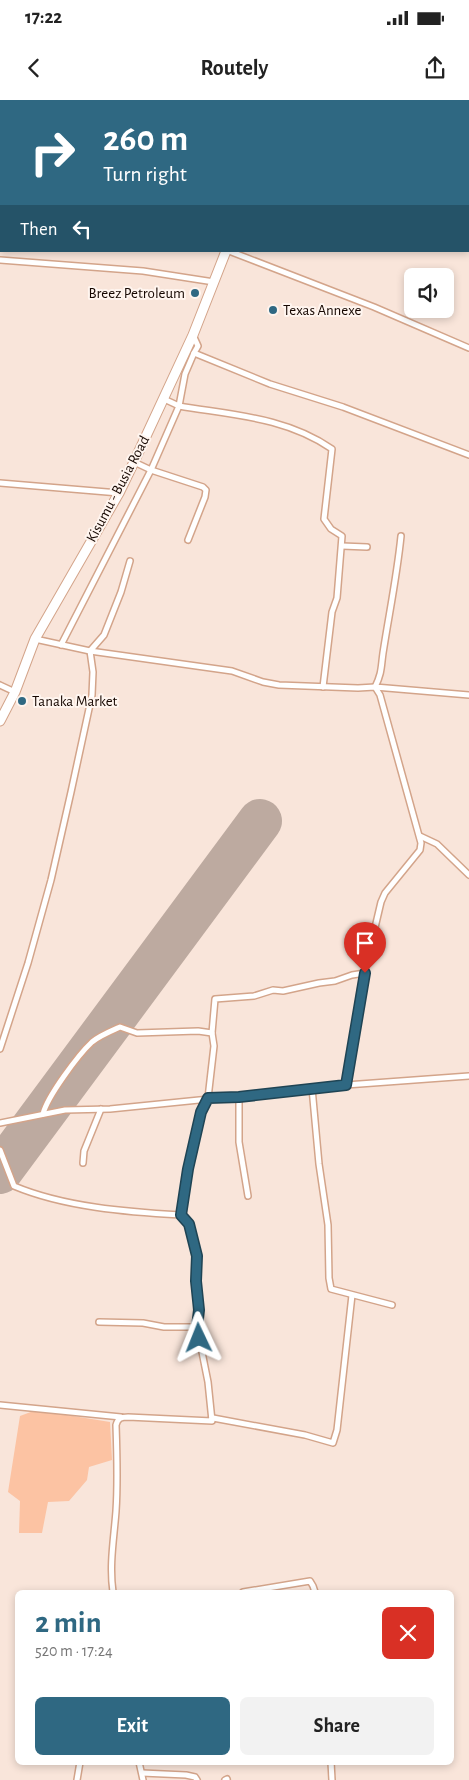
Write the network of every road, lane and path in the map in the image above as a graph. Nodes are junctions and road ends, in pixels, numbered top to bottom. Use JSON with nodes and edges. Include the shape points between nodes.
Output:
{"nodes":[{"id":1,"x":228,"y":252,"type":"edge"},
{"id":2,"x":231,"y":252,"type":"edge"},
{"id":3,"x":0,"y":260,"type":"edge"},
{"id":4,"x":214,"y":282,"type":"junction"},
{"id":5,"x":194,"y":335,"type":"junction"},
{"id":6,"x":469,"y":348,"type":"edge"},
{"id":7,"x":194,"y":352,"type":"junction"},
{"id":8,"x":164,"y":399,"type":"junction"},
{"id":9,"x":179,"y":406,"type":"junction"},
{"id":10,"x":469,"y":455,"type":"edge"},
{"id":11,"x":134,"y":462,"type":"junction"},
{"id":12,"x":151,"y":470,"type":"junction"},
{"id":13,"x":0,"y":483,"type":"edge"},
{"id":14,"x":118,"y":493,"type":"junction"},
{"id":15,"x":401,"y":536,"type":"dead end"},
{"id":16,"x":188,"y":540,"type":"dead end"},
{"id":17,"x":342,"y":546,"type":"junction"},
{"id":18,"x":367,"y":547,"type":"dead end"},
{"id":19,"x":130,"y":561,"type":"dead end"},
{"id":20,"x":35,"y":640,"type":"junction"},
{"id":21,"x":61,"y":645,"type":"junction"},
{"id":22,"x":90,"y":651,"type":"junction"},
{"id":23,"x":0,"y":685,"type":"edge"},
{"id":24,"x":323,"y":687,"type":"junction"},
{"id":25,"x":375,"y":687,"type":"junction"},
{"id":26,"x":15,"y":692,"type":"junction"},
{"id":27,"x":469,"y":695,"type":"edge"},
{"id":28,"x":0,"y":721,"type":"edge"},
{"id":29,"x":420,"y":836,"type":"junction"},
{"id":30,"x":469,"y":875,"type":"edge"},
{"id":31,"x":365,"y":973,"type":"junction"},
{"id":32,"x":212,"y":1033,"type":"junction"},
{"id":33,"x":0,"y":1048,"type":"edge"},
{"id":34,"x":469,"y":1076,"type":"edge"},
{"id":35,"x":346,"y":1085,"type":"junction"},
{"id":36,"x":312,"y":1088,"type":"junction"},
{"id":37,"x":239,"y":1097,"type":"junction"},
{"id":38,"x":208,"y":1098,"type":"junction"},
{"id":39,"x":101,"y":1109,"type":"junction"},
{"id":40,"x":43,"y":1114,"type":"junction"},
{"id":41,"x":0,"y":1124,"type":"edge"},
{"id":42,"x":0,"y":1150,"type":"edge"},
{"id":43,"x":83,"y":1162,"type":"dead end"},
{"id":44,"x":248,"y":1196,"type":"dead end"},
{"id":45,"x":181,"y":1215,"type":"junction"},
{"id":46,"x":352,"y":1295,"type":"junction"},
{"id":47,"x":392,"y":1305,"type":"dead end"},
{"id":48,"x":99,"y":1322,"type":"dead end"},
{"id":49,"x":197,"y":1327,"type":"junction"},
{"id":50,"x":0,"y":1406,"type":"edge"},
{"id":51,"x":121,"y":1417,"type":"junction"},
{"id":52,"x":213,"y":1418,"type":"junction"},
{"id":53,"x":113,"y":1590,"type":"edge"},
{"id":54,"x":254,"y":1590,"type":"edge"},
{"id":55,"x":314,"y":1590,"type":"edge"},
{"id":56,"x":80,"y":1765,"type":"edge"},
{"id":57,"x":140,"y":1765,"type":"edge"},
{"id":58,"x":331,"y":1765,"type":"edge"},
{"id":59,"x":142,"y":1773,"type":"junction"},
{"id":60,"x":196,"y":1778,"type":"edge"},
{"id":61,"x":77,"y":1780,"type":"edge"},
{"id":62,"x":143,"y":1780,"type":"edge"},
{"id":63,"x":202,"y":1780,"type":"edge"},
{"id":64,"x":332,"y":1780,"type":"edge"}],
"edges":[{"from":1,"to":4,"type":"highway","name":"Kisumu - Busia Road"},
{"from":2,"to":6,"type":"street","via":[[374,307]]},
{"from":3,"to":4,"type":"street","via":[[143,271]]},
{"from":4,"to":5,"type":"highway","name":"Kisumu - Busia Road"},
{"from":5,"to":7,"type":"street","via":[[198,346]]},
{"from":5,"to":8,"type":"highway","name":"Kisumu - Busia Road"},
{"from":7,"to":9,"type":"street","via":[[185,374]]},
{"from":7,"to":10,"type":"street","via":[[270,384],[343,407]]},
{"from":8,"to":9,"type":"street"},
{"from":8,"to":11,"type":"highway","name":"Kisumu - Busia Road"},
{"from":9,"to":12,"type":"street"},
{"from":9,"to":17,"type":"street","via":[[275,422],[311,435],[332,448],[324,519],[342,536]]},
{"from":11,"to":12,"type":"street"},
{"from":11,"to":14,"type":"highway","name":"Kisumu - Busia Road"},
{"from":12,"to":16,"type":"street","via":[[206,490]]},
{"from":12,"to":21,"type":"street"},
{"from":13,"to":14,"type":"street"},
{"from":14,"to":20,"type":"highway","name":"Kisumu - Busia Road"},
{"from":15,"to":25,"type":"street","via":[[381,676]]},
{"from":17,"to":18,"type":"street"},
{"from":17,"to":24,"type":"street"},
{"from":19,"to":22,"type":"street","via":[[104,635]]},
{"from":20,"to":21,"type":"street"},
{"from":20,"to":26,"type":"highway","name":"Kisumu - Busia Road"},
{"from":21,"to":22,"type":"street"},
{"from":22,"to":24,"type":"street","via":[[232,672],[279,685]]},
{"from":22,"to":33,"type":"street","via":[[92,695],[71,792],[28,963]]},
{"from":23,"to":26,"type":"street"},
{"from":24,"to":25,"type":"street"},
{"from":25,"to":27,"type":"street"},
{"from":25,"to":29,"type":"street"},
{"from":26,"to":28,"type":"highway","name":"Kisumu - Busia Road"},
{"from":29,"to":30,"type":"street","via":[[436,844]]},
{"from":29,"to":31,"type":"street","via":[[420,850],[381,902]]},
{"from":31,"to":32,"type":"street","via":[[283,991],[215,999]]},
{"from":31,"to":35,"type":"street"},
{"from":32,"to":38,"type":"street","via":[[214,1046]]},
{"from":32,"to":40,"type":"street","via":[[198,1030],[137,1033],[120,1027],[93,1041],[84,1051]]},
{"from":34,"to":35,"type":"street"},
{"from":35,"to":36,"type":"street"},
{"from":36,"to":37,"type":"street"},
{"from":36,"to":46,"type":"street","via":[[328,1225],[331,1289]]},
{"from":37,"to":38,"type":"street"},
{"from":37,"to":44,"type":"street","via":[[239,1142]]},
{"from":38,"to":39,"type":"street"},
{"from":38,"to":45,"type":"street","via":[[201,1112]]},
{"from":39,"to":40,"type":"street"},
{"from":39,"to":43,"type":"street"},
{"from":40,"to":41,"type":"street"},
{"from":42,"to":45,"type":"street","via":[[14,1186],[33,1194],[71,1203]]},
{"from":45,"to":49,"type":"street","via":[[189,1224],[197,1256]]},
{"from":46,"to":47,"type":"street"},
{"from":46,"to":52,"type":"street","via":[[338,1430],[333,1443]]},
{"from":48,"to":49,"type":"street"},
{"from":49,"to":52,"type":"street"},
{"from":50,"to":51,"type":"street"},
{"from":51,"to":52,"type":"street","via":[[207,1422]]},
{"from":51,"to":53,"type":"street","via":[[116,1425],[118,1479],[112,1551]]},
{"from":54,"to":55,"type":"street","via":[[310,1581]]},
{"from":56,"to":61,"type":"street"},
{"from":57,"to":59,"type":"street"},
{"from":58,"to":64,"type":"street"},
{"from":59,"to":60,"type":"street"},
{"from":59,"to":62,"type":"street"},
{"from":60,"to":63,"type":"street"}]}
